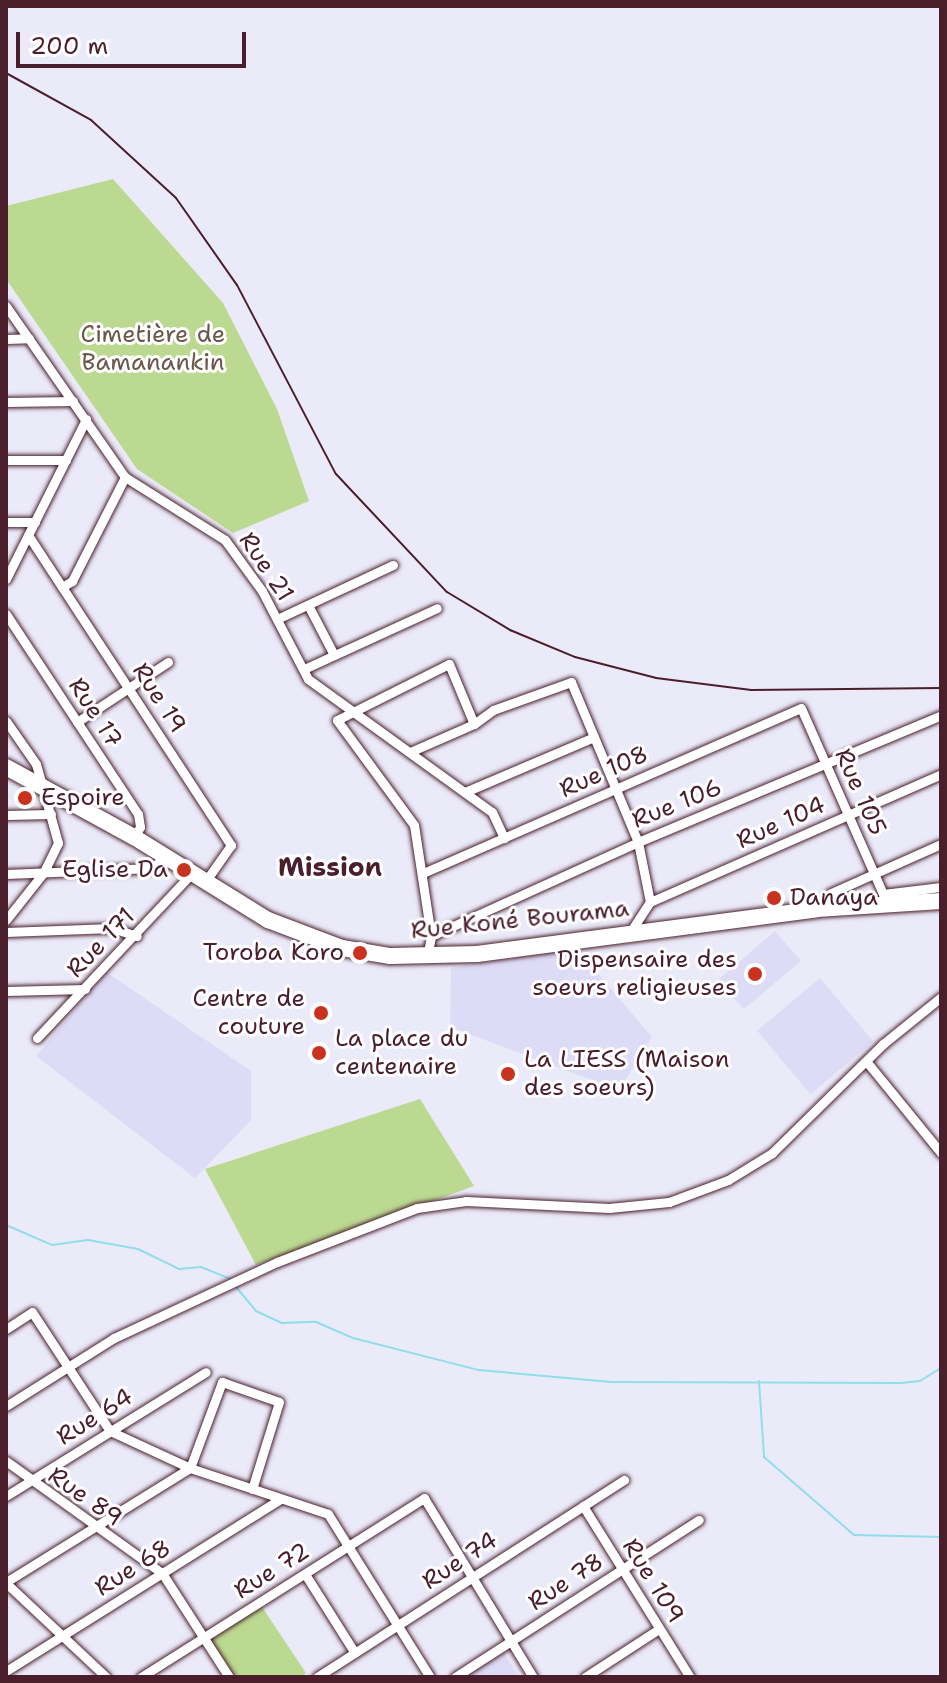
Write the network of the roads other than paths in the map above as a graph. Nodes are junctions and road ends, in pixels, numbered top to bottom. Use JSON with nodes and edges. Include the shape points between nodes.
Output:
{"nodes":[{"id":1,"x":6,"y":306,"type":"edge"},
{"id":2,"x":29,"y":338,"type":"junction"},
{"id":3,"x":6,"y":339,"type":"edge"},
{"id":4,"x":73,"y":401,"type":"junction"},
{"id":5,"x":6,"y":402,"type":"edge"},
{"id":6,"x":86,"y":419,"type":"junction"},
{"id":7,"x":6,"y":460,"type":"edge"},
{"id":8,"x":66,"y":460,"type":"junction"},
{"id":9,"x":125,"y":477,"type":"junction"},
{"id":10,"x":6,"y":522,"type":"edge"},
{"id":11,"x":35,"y":522,"type":"junction"},
{"id":12,"x":28,"y":535,"type":"junction"},
{"id":13,"x":393,"y":565,"type":"dead end"},
{"id":14,"x":6,"y":579,"type":"edge"},
{"id":15,"x":62,"y":587,"type":"junction"},
{"id":16,"x":308,"y":605,"type":"junction"},
{"id":17,"x":437,"y":608,"type":"dead end"},
{"id":18,"x":6,"y":614,"type":"edge"},
{"id":19,"x":277,"y":619,"type":"junction"},
{"id":20,"x":334,"y":655,"type":"junction"},
{"id":21,"x":168,"y":662,"type":"dead end"},
{"id":22,"x":304,"y":669,"type":"junction"},
{"id":23,"x":129,"y":688,"type":"junction"},
{"id":24,"x":801,"y":708,"type":"joint"},
{"id":25,"x":355,"y":711,"type":"junction"},
{"id":26,"x":941,"y":715,"type":"edge"},
{"id":27,"x":6,"y":721,"type":"edge"},
{"id":28,"x":77,"y":722,"type":"junction"},
{"id":29,"x":474,"y":724,"type":"junction"},
{"id":30,"x":594,"y":737,"type":"junction"},
{"id":31,"x":410,"y":752,"type":"junction"},
{"id":32,"x":826,"y":765,"type":"junction"},
{"id":33,"x":6,"y":767,"type":"edge"},
{"id":34,"x":941,"y":774,"type":"edge"},
{"id":35,"x":45,"y":788,"type":"junction"},
{"id":36,"x":615,"y":789,"type":"junction"},
{"id":37,"x":465,"y":792,"type":"junction"},
{"id":38,"x":51,"y":814,"type":"junction"},
{"id":39,"x":851,"y":814,"type":"junction"},
{"id":40,"x":6,"y":815,"type":"edge"},
{"id":41,"x":134,"y":837,"type":"junction"},
{"id":42,"x":504,"y":838,"type":"junction"},
{"id":43,"x":638,"y":842,"type":"junction"},
{"id":44,"x":941,"y":844,"type":"edge"},
{"id":45,"x":166,"y":856,"type":"junction"},
{"id":46,"x":44,"y":872,"type":"junction"},
{"id":47,"x":423,"y":873,"type":"junction"},
{"id":48,"x":6,"y":874,"type":"edge"},
{"id":49,"x":874,"y":874,"type":"junction"},
{"id":50,"x":198,"y":878,"type":"junction"},
{"id":51,"x":941,"y":887,"type":"edge"},
{"id":52,"x":941,"y":901,"type":"edge"},
{"id":53,"x":650,"y":902,"type":"junction"},
{"id":54,"x":817,"y":909,"type":"junction"},
{"id":55,"x":6,"y":920,"type":"edge"},
{"id":56,"x":6,"y":932,"type":"edge"},
{"id":57,"x":629,"y":934,"type":"junction"},
{"id":58,"x":137,"y":936,"type":"junction"},
{"id":59,"x":431,"y":936,"type":"junction"},
{"id":60,"x":427,"y":957,"type":"junction"},
{"id":61,"x":85,"y":989,"type":"junction"},
{"id":62,"x":6,"y":991,"type":"edge"},
{"id":63,"x":941,"y":997,"type":"edge"},
{"id":64,"x":37,"y":1038,"type":"dead end"},
{"id":65,"x":866,"y":1061,"type":"junction"},
{"id":66,"x":941,"y":1153,"type":"edge"},
{"id":67,"x":6,"y":1329,"type":"edge"},
{"id":68,"x":68,"y":1367,"type":"junction"},
{"id":69,"x":206,"y":1372,"type":"dead end"},
{"id":70,"x":6,"y":1406,"type":"edge"},
{"id":71,"x":110,"y":1431,"type":"junction"},
{"id":72,"x":6,"y":1461,"type":"edge"},
{"id":73,"x":190,"y":1468,"type":"junction"},
{"id":74,"x":624,"y":1480,"type":"dead end"},
{"id":75,"x":28,"y":1482,"type":"junction"},
{"id":76,"x":252,"y":1489,"type":"junction"},
{"id":77,"x":6,"y":1496,"type":"edge"},
{"id":78,"x":280,"y":1499,"type":"junction"},
{"id":79,"x":583,"y":1506,"type":"junction"},
{"id":80,"x":699,"y":1520,"type":"dead end"},
{"id":81,"x":93,"y":1528,"type":"junction"},
{"id":82,"x":348,"y":1546,"type":"junction"},
{"id":83,"x":622,"y":1569,"type":"junction"},
{"id":84,"x":162,"y":1573,"type":"junction"},
{"id":85,"x":305,"y":1574,"type":"junction"},
{"id":86,"x":472,"y":1578,"type":"junction"},
{"id":87,"x":6,"y":1582,"type":"edge"},
{"id":88,"x":398,"y":1625,"type":"junction"},
{"id":89,"x":659,"y":1629,"type":"junction"},
{"id":90,"x":65,"y":1634,"type":"junction"},
{"id":91,"x":204,"y":1638,"type":"junction"},
{"id":92,"x":510,"y":1641,"type":"junction"},
{"id":93,"x":355,"y":1653,"type":"junction"},
{"id":94,"x":6,"y":1671,"type":"edge"},
{"id":95,"x":106,"y":1677,"type":"edge"},
{"id":96,"x":141,"y":1677,"type":"edge"},
{"id":97,"x":229,"y":1677,"type":"edge"},
{"id":98,"x":317,"y":1677,"type":"edge"},
{"id":99,"x":430,"y":1677,"type":"edge"},
{"id":100,"x":455,"y":1677,"type":"edge"},
{"id":101,"x":533,"y":1677,"type":"edge"},
{"id":102,"x":585,"y":1677,"type":"edge"},
{"id":103,"x":690,"y":1677,"type":"edge"}],
"edges":[{"from":1,"to":2,"type":"street","name":"Rue 21"},
{"from":2,"to":3,"type":"street"},
{"from":2,"to":4,"type":"street","name":"Rue 21"},
{"from":4,"to":5,"type":"street"},
{"from":4,"to":6,"type":"street","name":"Rue 21"},
{"from":6,"to":8,"type":"street"},
{"from":6,"to":9,"type":"street","name":"Rue 21"},
{"from":7,"to":8,"type":"street"},
{"from":8,"to":11,"type":"street"},
{"from":9,"to":15,"type":"street","via":[[72,581]]},
{"from":9,"to":19,"type":"street","name":"Rue 21","via":[[225,540]]},
{"from":10,"to":11,"type":"street"},
{"from":11,"to":12,"type":"street"},
{"from":12,"to":14,"type":"street"},
{"from":12,"to":15,"type":"street","name":"Rue 19"},
{"from":13,"to":16,"type":"street"},
{"from":15,"to":23,"type":"street","name":"Rue 19"},
{"from":16,"to":19,"type":"street"},
{"from":16,"to":20,"type":"street"},
{"from":17,"to":20,"type":"street"},
{"from":18,"to":28,"type":"street","name":"Rue 17"},
{"from":19,"to":22,"type":"street","name":"Rue 21"},
{"from":20,"to":22,"type":"street"},
{"from":21,"to":23,"type":"street"},
{"from":22,"to":25,"type":"street","name":"Rue 21","via":[[308,679]]},
{"from":23,"to":28,"type":"street"},
{"from":23,"to":50,"type":"street","name":"Rue 19","via":[[231,845]]},
{"from":24,"to":32,"type":"street","name":"Rue 105"},
{"from":24,"to":36,"type":"street","name":"Rue 108"},
{"from":25,"to":29,"type":"street","via":[[449,664]]},
{"from":25,"to":31,"type":"street","name":"Rue 21"},
{"from":25,"to":47,"type":"street","via":[[337,720],[414,825]]},
{"from":26,"to":32,"type":"street","name":"Rue 106"},
{"from":27,"to":35,"type":"street","via":[[36,764]]},
{"from":28,"to":41,"type":"street","name":"Rue 17","via":[[138,814],[140,827]]},
{"from":29,"to":30,"type":"street","via":[[493,710],[571,682]]},
{"from":29,"to":31,"type":"street"},
{"from":30,"to":36,"type":"street"},
{"from":30,"to":37,"type":"street"},
{"from":31,"to":37,"type":"street","name":"Rue 21"},
{"from":32,"to":39,"type":"street","name":"Rue 105"},
{"from":32,"to":43,"type":"street","name":"Rue 106"},
{"from":33,"to":35,"type":"highway","name":"Rue Koné Bourama"},
{"from":34,"to":39,"type":"street","name":"Rue 104"},
{"from":35,"to":38,"type":"street"},
{"from":35,"to":41,"type":"highway","name":"Rue Koné Bourama"},
{"from":36,"to":42,"type":"street","name":"Rue 108"},
{"from":36,"to":43,"type":"street"},
{"from":37,"to":42,"type":"street","name":"Rue 21","via":[[492,812]]},
{"from":38,"to":40,"type":"street"},
{"from":38,"to":46,"type":"street","via":[[58,843]]},
{"from":39,"to":49,"type":"street","name":"Rue 105"},
{"from":39,"to":53,"type":"street","name":"Rue 104"},
{"from":41,"to":45,"type":"highway","name":"Rue Koné Bourama"},
{"from":42,"to":47,"type":"street","name":"Rue 108"},
{"from":43,"to":53,"type":"street"},
{"from":43,"to":59,"type":"street","name":"Rue 106"},
{"from":44,"to":49,"type":"street"},
{"from":45,"to":46,"type":"street","via":[[152,868]]},
{"from":45,"to":50,"type":"highway","name":"Rue Koné Bourama"},
{"from":46,"to":48,"type":"street"},
{"from":46,"to":55,"type":"street"},
{"from":47,"to":59,"type":"street"},
{"from":49,"to":51,"type":"street","name":"Rue 105","via":[[883,894]]},
{"from":49,"to":54,"type":"street","via":[[831,893]]},
{"from":50,"to":58,"type":"street","name":"Rue 171"},
{"from":50,"to":60,"type":"highway","name":"Rue Koné Bourama","via":[[268,920],[313,939],[342,948]]},
{"from":52,"to":54,"type":"highway","name":"Rue Koné Bourama"},
{"from":53,"to":57,"type":"street","name":"Rue 104"},
{"from":54,"to":57,"type":"highway","name":"Rue Koné Bourama"},
{"from":56,"to":58,"type":"street","via":[[112,928]]},
{"from":57,"to":60,"type":"highway","name":"Rue Koné Bourama"},
{"from":58,"to":61,"type":"street","name":"Rue 171"},
{"from":59,"to":60,"type":"street"},
{"from":61,"to":62,"type":"street"},
{"from":61,"to":64,"type":"street","name":"Rue 171"},
{"from":63,"to":65,"type":"street"},
{"from":65,"to":66,"type":"street"},
{"from":65,"to":68,"type":"street","via":[[772,1153],[728,1180],[669,1202],[609,1208],[466,1201],[417,1208],[238,1280],[114,1338]]},
{"from":67,"to":68,"type":"street","via":[[32,1312]]},
{"from":68,"to":70,"type":"street"},
{"from":68,"to":71,"type":"street"},
{"from":69,"to":71,"type":"street","name":"Rue 64"},
{"from":71,"to":73,"type":"street"},
{"from":71,"to":75,"type":"street","name":"Rue 64"},
{"from":72,"to":75,"type":"street","name":"Rue 89"},
{"from":73,"to":76,"type":"street"},
{"from":73,"to":76,"type":"street","via":[[222,1382],[279,1402]]},
{"from":73,"to":81,"type":"street"},
{"from":74,"to":79,"type":"street","name":"Rue 74"},
{"from":75,"to":77,"type":"street","name":"Rue 64"},
{"from":75,"to":81,"type":"street","name":"Rue 89"},
{"from":76,"to":78,"type":"street"},
{"from":78,"to":82,"type":"street","via":[[328,1514]]},
{"from":78,"to":84,"type":"street","name":"Rue 68"},
{"from":79,"to":83,"type":"street","name":"Rue 109"},
{"from":79,"to":86,"type":"street","name":"Rue 74"},
{"from":80,"to":83,"type":"street","name":"Rue 78"},
{"from":81,"to":84,"type":"street","name":"Rue 89"},
{"from":81,"to":87,"type":"street"},
{"from":82,"to":85,"type":"street","name":"Rue 72"},
{"from":82,"to":86,"type":"street","name":"Rue 72","via":[[424,1498]]},
{"from":82,"to":88,"type":"street"},
{"from":83,"to":89,"type":"street","name":"Rue 109"},
{"from":83,"to":92,"type":"street","name":"Rue 78"},
{"from":84,"to":90,"type":"street","name":"Rue 68"},
{"from":84,"to":91,"type":"street","name":"Rue 89"},
{"from":85,"to":91,"type":"street","name":"Rue 72"},
{"from":85,"to":93,"type":"street"},
{"from":86,"to":88,"type":"street","name":"Rue 74"},
{"from":86,"to":92,"type":"street"},
{"from":87,"to":90,"type":"street"},
{"from":88,"to":93,"type":"street","name":"Rue 74"},
{"from":88,"to":99,"type":"street"},
{"from":89,"to":102,"type":"street"},
{"from":89,"to":103,"type":"street","name":"Rue 109"},
{"from":90,"to":94,"type":"street","name":"Rue 68"},
{"from":90,"to":95,"type":"street"},
{"from":91,"to":96,"type":"street","name":"Rue 72"},
{"from":91,"to":97,"type":"street","name":"Rue 89"},
{"from":92,"to":100,"type":"street","name":"Rue 78"},
{"from":92,"to":101,"type":"street"},
{"from":93,"to":98,"type":"street","name":"Rue 74"}]}
